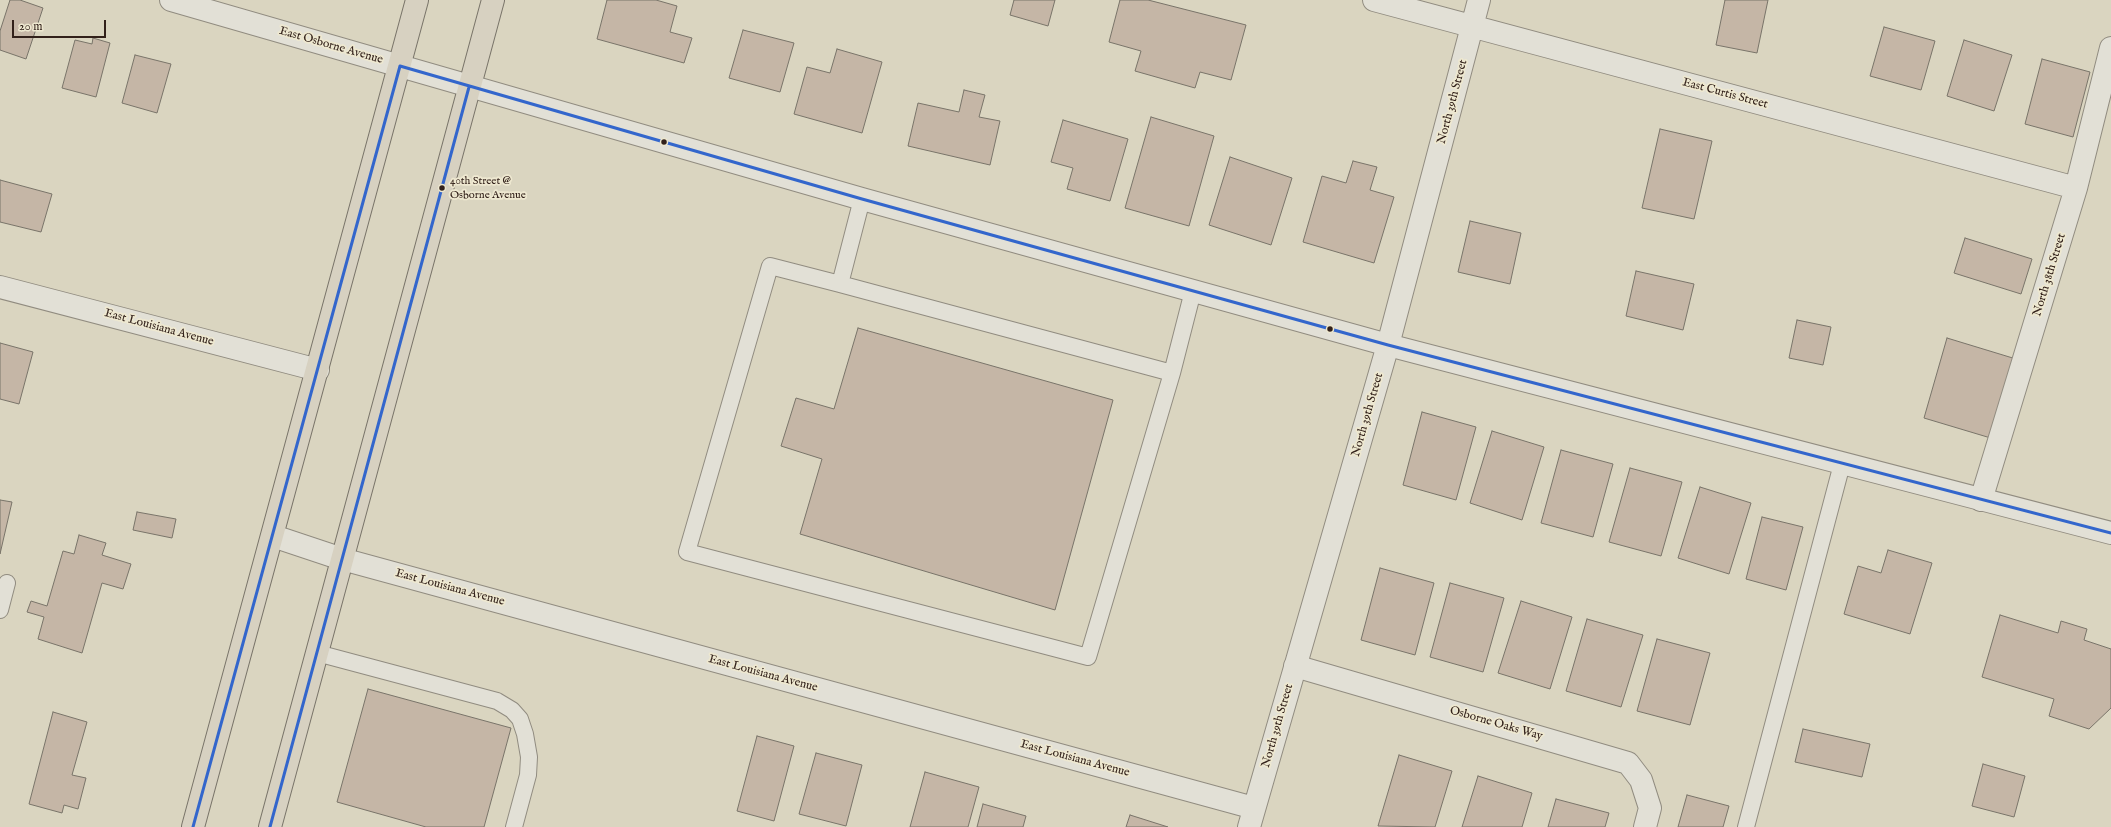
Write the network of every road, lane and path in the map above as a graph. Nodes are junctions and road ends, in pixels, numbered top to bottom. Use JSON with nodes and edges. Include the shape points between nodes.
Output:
{"nodes":[{"id":1,"x":171,"y":0,"type":"edge"},
{"id":2,"x":417,"y":0,"type":"edge"},
{"id":3,"x":492,"y":0,"type":"edge"},
{"id":4,"x":1374,"y":0,"type":"edge"},
{"id":5,"x":1479,"y":0,"type":"edge"},
{"id":6,"x":1472,"y":27,"type":"junction"},
{"id":7,"x":2111,"y":48,"type":"edge"},
{"id":8,"x":400,"y":66,"type":"junction"},
{"id":9,"x":469,"y":87,"type":"junction"},
{"id":10,"x":2076,"y":188,"type":"junction"},
{"id":11,"x":862,"y":198,"type":"junction"},
{"id":12,"x":840,"y":284,"type":"junction"},
{"id":13,"x":0,"y":287,"type":"edge"},
{"id":14,"x":1193,"y":291,"type":"junction"},
{"id":15,"x":1388,"y":345,"type":"junction"},
{"id":16,"x":318,"y":370,"type":"junction"},
{"id":17,"x":1172,"y":373,"type":"junction"},
{"id":18,"x":1842,"y":464,"type":"junction"},
{"id":19,"x":1981,"y":500,"type":"junction"},
{"id":20,"x":2111,"y":533,"type":"edge"},
{"id":21,"x":273,"y":536,"type":"junction"},
{"id":22,"x":342,"y":559,"type":"junction"},
{"id":23,"x":7,"y":582,"type":"dead end"},
{"id":24,"x":0,"y":610,"type":"edge"},
{"id":25,"x":317,"y":653,"type":"junction"},
{"id":26,"x":1295,"y":666,"type":"junction"},
{"id":27,"x":1252,"y":818,"type":"edge"},
{"id":28,"x":193,"y":827,"type":"edge"},
{"id":29,"x":270,"y":827,"type":"edge"},
{"id":30,"x":514,"y":827,"type":"edge"},
{"id":31,"x":1645,"y":827,"type":"edge"},
{"id":32,"x":1746,"y":827,"type":"edge"}],
"edges":[{"from":1,"to":8,"type":"street","name":"East Osborne Avenue"},
{"from":2,"to":8,"type":"main road"},
{"from":3,"to":9,"type":"main road"},
{"from":4,"to":6,"type":"street","name":"East Curtis Street"},
{"from":5,"to":6,"type":"street","name":"North 39th Street"},
{"from":6,"to":10,"type":"street","name":"East Curtis Street"},
{"from":6,"to":15,"type":"street","name":"North 39th Street"},
{"from":7,"to":10,"type":"street","name":"North 38th Street"},
{"from":8,"to":9,"type":"street","name":"East Osborne Avenue"},
{"from":8,"to":16,"type":"main road"},
{"from":9,"to":11,"type":"street","name":"East Osborne Avenue"},
{"from":9,"to":22,"type":"main road"},
{"from":10,"to":19,"type":"street","name":"North 38th Street"},
{"from":11,"to":12,"type":"lane"},
{"from":11,"to":14,"type":"street","name":"East Osborne Avenue"},
{"from":12,"to":17,"type":"lane"},
{"from":12,"to":17,"type":"lane","via":[[770,266],[687,552],[1088,657]]},
{"from":13,"to":16,"type":"street","name":"East Louisiana Avenue"},
{"from":14,"to":15,"type":"street","name":"East Osborne Avenue"},
{"from":14,"to":17,"type":"lane"},
{"from":15,"to":18,"type":"street","name":"East Osborne Avenue"},
{"from":15,"to":26,"type":"street","name":"North 39th Street"},
{"from":16,"to":21,"type":"main road"},
{"from":18,"to":19,"type":"street","name":"East Osborne Avenue"},
{"from":18,"to":32,"type":"lane"},
{"from":19,"to":20,"type":"street","name":"East Osborne Avenue"},
{"from":21,"to":22,"type":"street","name":"East Louisiana Avenue"},
{"from":21,"to":28,"type":"main road"},
{"from":22,"to":25,"type":"main road"},
{"from":22,"to":27,"type":"street","name":"East Louisiana Avenue"},
{"from":23,"to":24,"type":"lane"},
{"from":25,"to":29,"type":"main road"},
{"from":25,"to":30,"type":"lane","via":[[497,701],[512,710],[520,720],[529,757],[528,775]]},
{"from":26,"to":27,"type":"street","name":"North 39th Street"},
{"from":26,"to":31,"type":"street","name":"Osborne Oaks Way","via":[[1628,763],[1641,780],[1650,808]]}]}
